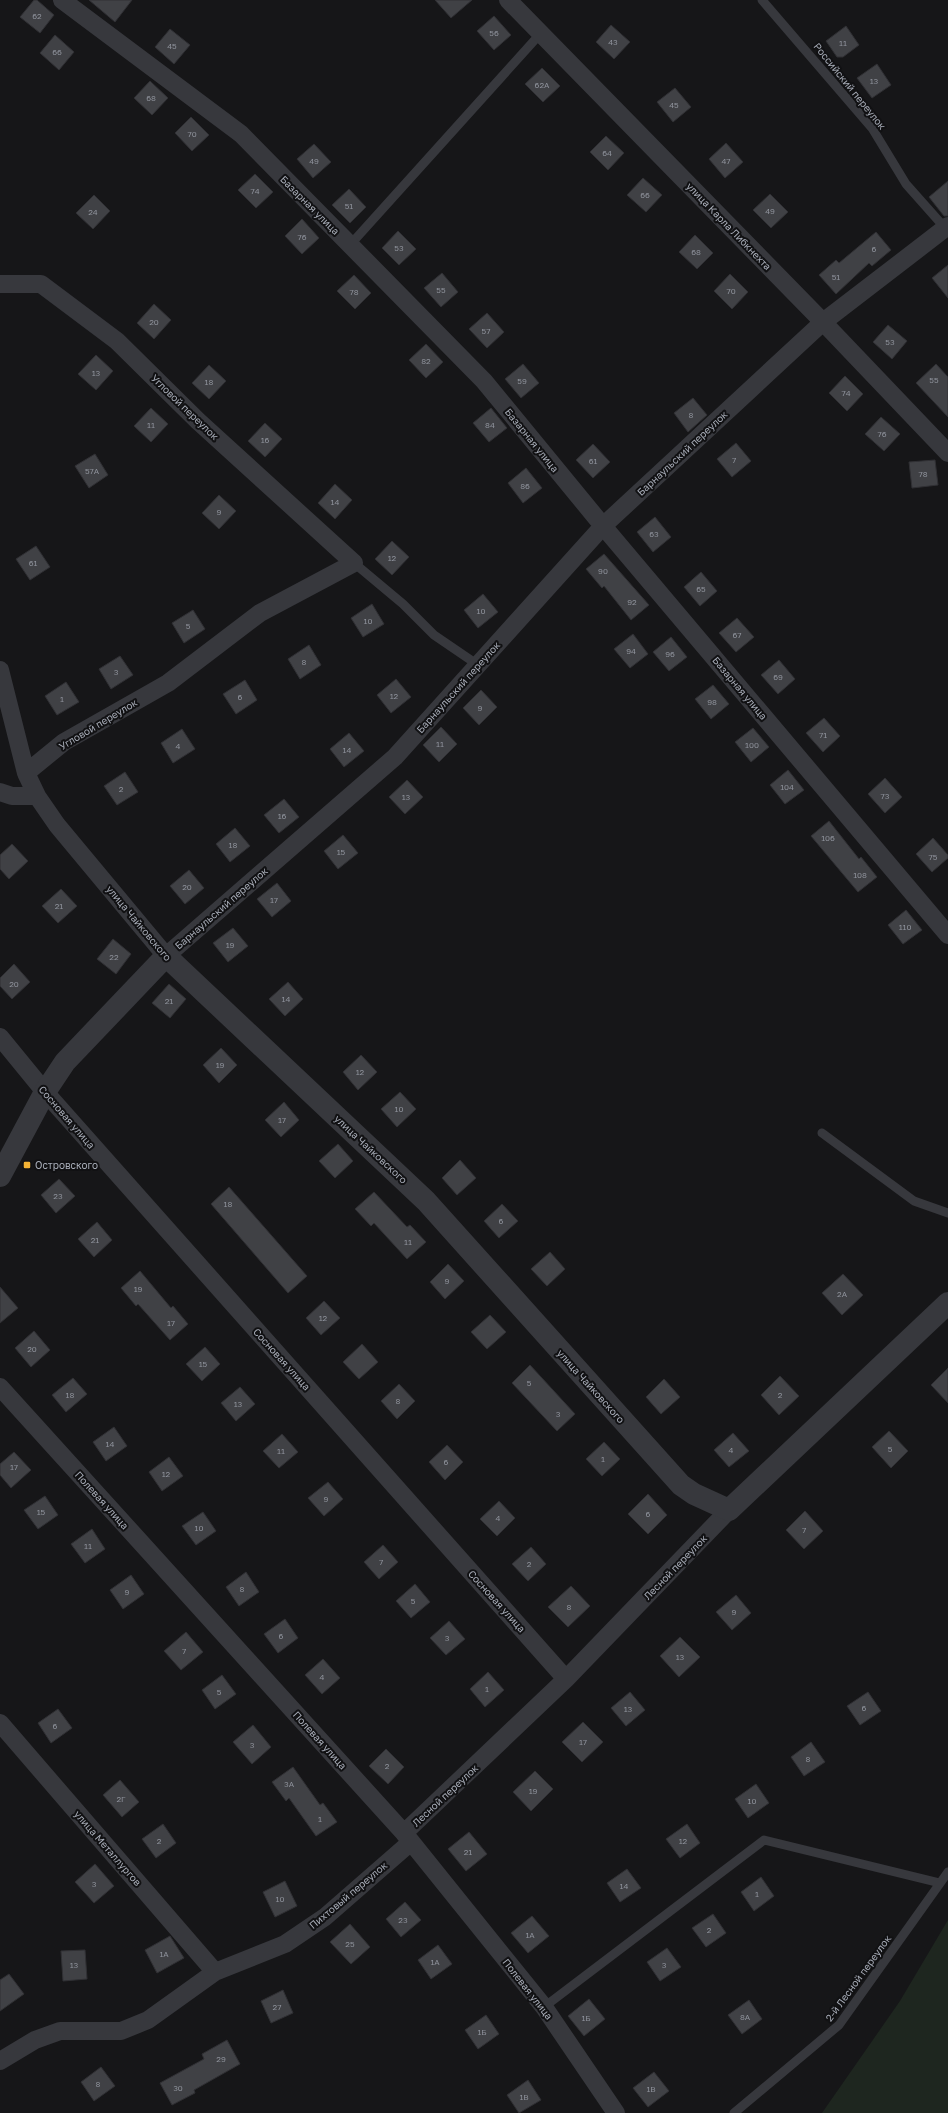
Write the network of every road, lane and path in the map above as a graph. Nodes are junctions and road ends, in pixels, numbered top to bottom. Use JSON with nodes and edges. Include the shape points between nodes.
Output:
{"nodes":[{"id":1,"x":62,"y":0,"type":"edge"},
{"id":2,"x":508,"y":0,"type":"edge"},
{"id":3,"x":762,"y":0,"type":"edge"},
{"id":4,"x":541,"y":33,"type":"junction"},
{"id":5,"x":946,"y":227,"type":"edge"},
{"id":6,"x":350,"y":245,"type":"junction"},
{"id":7,"x":0,"y":284,"type":"edge"},
{"id":8,"x":823,"y":322,"type":"junction"},
{"id":9,"x":948,"y":453,"type":"edge"},
{"id":10,"x":603,"y":526,"type":"junction"},
{"id":11,"x":354,"y":563,"type":"junction"},
{"id":12,"x":478,"y":665,"type":"junction"},
{"id":13,"x":0,"y":670,"type":"edge"},
{"id":14,"x":26,"y":773,"type":"junction"},
{"id":15,"x":0,"y":792,"type":"edge"},
{"id":16,"x":37,"y":796,"type":"junction"},
{"id":17,"x":948,"y":935,"type":"edge"},
{"id":18,"x":166,"y":956,"type":"junction"},
{"id":19,"x":0,"y":1037,"type":"edge"},
{"id":20,"x":46,"y":1092,"type":"junction"},
{"id":21,"x":822,"y":1133,"type":"dead end"},
{"id":22,"x":0,"y":1176,"type":"edge"},
{"id":23,"x":948,"y":1214,"type":"edge"},
{"id":24,"x":948,"y":1303,"type":"edge"},
{"id":25,"x":0,"y":1387,"type":"edge"},
{"id":26,"x":729,"y":1510,"type":"junction"},
{"id":27,"x":566,"y":1679,"type":"junction"},
{"id":28,"x":0,"y":1723,"type":"edge"},
{"id":29,"x":408,"y":1838,"type":"junction"},
{"id":30,"x":948,"y":1872,"type":"edge"},
{"id":31,"x":940,"y":1883,"type":"junction"},
{"id":32,"x":215,"y":1972,"type":"junction"},
{"id":33,"x":544,"y":2007,"type":"junction"},
{"id":34,"x":0,"y":2061,"type":"edge"},
{"id":35,"x":616,"y":2113,"type":"edge"},
{"id":36,"x":734,"y":2113,"type":"edge"}],
"edges":[{"from":1,"to":6,"type":"street","name":"Базарная улица","via":[[241,134]]},
{"from":2,"to":4,"type":"street","name":"улица Карла Либкнехта"},
{"from":3,"to":5,"type":"lane","name":"Российский переулок","via":[[872,128],[906,184]]},
{"from":4,"to":6,"type":"lane"},
{"from":4,"to":8,"type":"street","name":"улица Карла Либкнехта"},
{"from":5,"to":8,"type":"street","name":"Барнаульский переулок"},
{"from":6,"to":10,"type":"street","name":"Базарная улица","via":[[484,381]]},
{"from":7,"to":11,"type":"street","name":"Угловой переулок","via":[[41,284],[117,341],[198,421]]},
{"from":8,"to":9,"type":"street","name":"улица Карла Либкнехта"},
{"from":8,"to":10,"type":"street","name":"Барнаульский переулок"},
{"from":10,"to":12,"type":"street","name":"Барнаульский переулок"},
{"from":10,"to":17,"type":"street","name":"Базарная улица"},
{"from":11,"to":12,"type":"lane","name":"Угловой переулок","via":[[403,604],[434,635]]},
{"from":11,"to":14,"type":"street","name":"Угловой переулок","via":[[260,613],[168,683],[64,742]]},
{"from":12,"to":18,"type":"street","name":"Барнаульский переулок","via":[[395,757]]},
{"from":13,"to":14,"type":"street","name":"улица Чайковского"},
{"from":14,"to":16,"type":"street","name":"улица Чайковского"},
{"from":15,"to":16,"type":"street","via":[[12,796]]},
{"from":16,"to":18,"type":"street","name":"улица Чайковского","via":[[57,825]]},
{"from":18,"to":20,"type":"street","name":"Барнаульский переулок","via":[[65,1062]]},
{"from":18,"to":26,"type":"street","name":"улица Чайковского","via":[[426,1201],[681,1485]]},
{"from":19,"to":20,"type":"street","name":"Сосновая улица"},
{"from":20,"to":22,"type":"street","name":"Барнаульский переулок"},
{"from":20,"to":27,"type":"street","name":"Сосновая улица"},
{"from":21,"to":23,"type":"lane","via":[[914,1201]]},
{"from":24,"to":26,"type":"street","name":"Лесной переулок"},
{"from":25,"to":29,"type":"street","name":"Полевая улица"},
{"from":26,"to":27,"type":"street","name":"Лесной переулок"},
{"from":27,"to":29,"type":"street","name":"Лесной переулок"},
{"from":28,"to":32,"type":"street","name":"улица Металлургов"},
{"from":29,"to":32,"type":"street","name":"Пихтовый переулок","via":[[325,1917],[285,1944]]},
{"from":29,"to":33,"type":"street","name":"Полевая улица"},
{"from":30,"to":31,"type":"lane","name":"2-й Лесной переулок"},
{"from":31,"to":33,"type":"lane","via":[[764,1840]]},
{"from":31,"to":36,"type":"lane","name":"2-й Лесной переулок","via":[[839,2025]]},
{"from":32,"to":34,"type":"street","name":"Пихтовый переулок","via":[[148,2020],[121,2031],[60,2031],[35,2040]]},
{"from":33,"to":35,"type":"street","name":"Полевая улица"}]}
